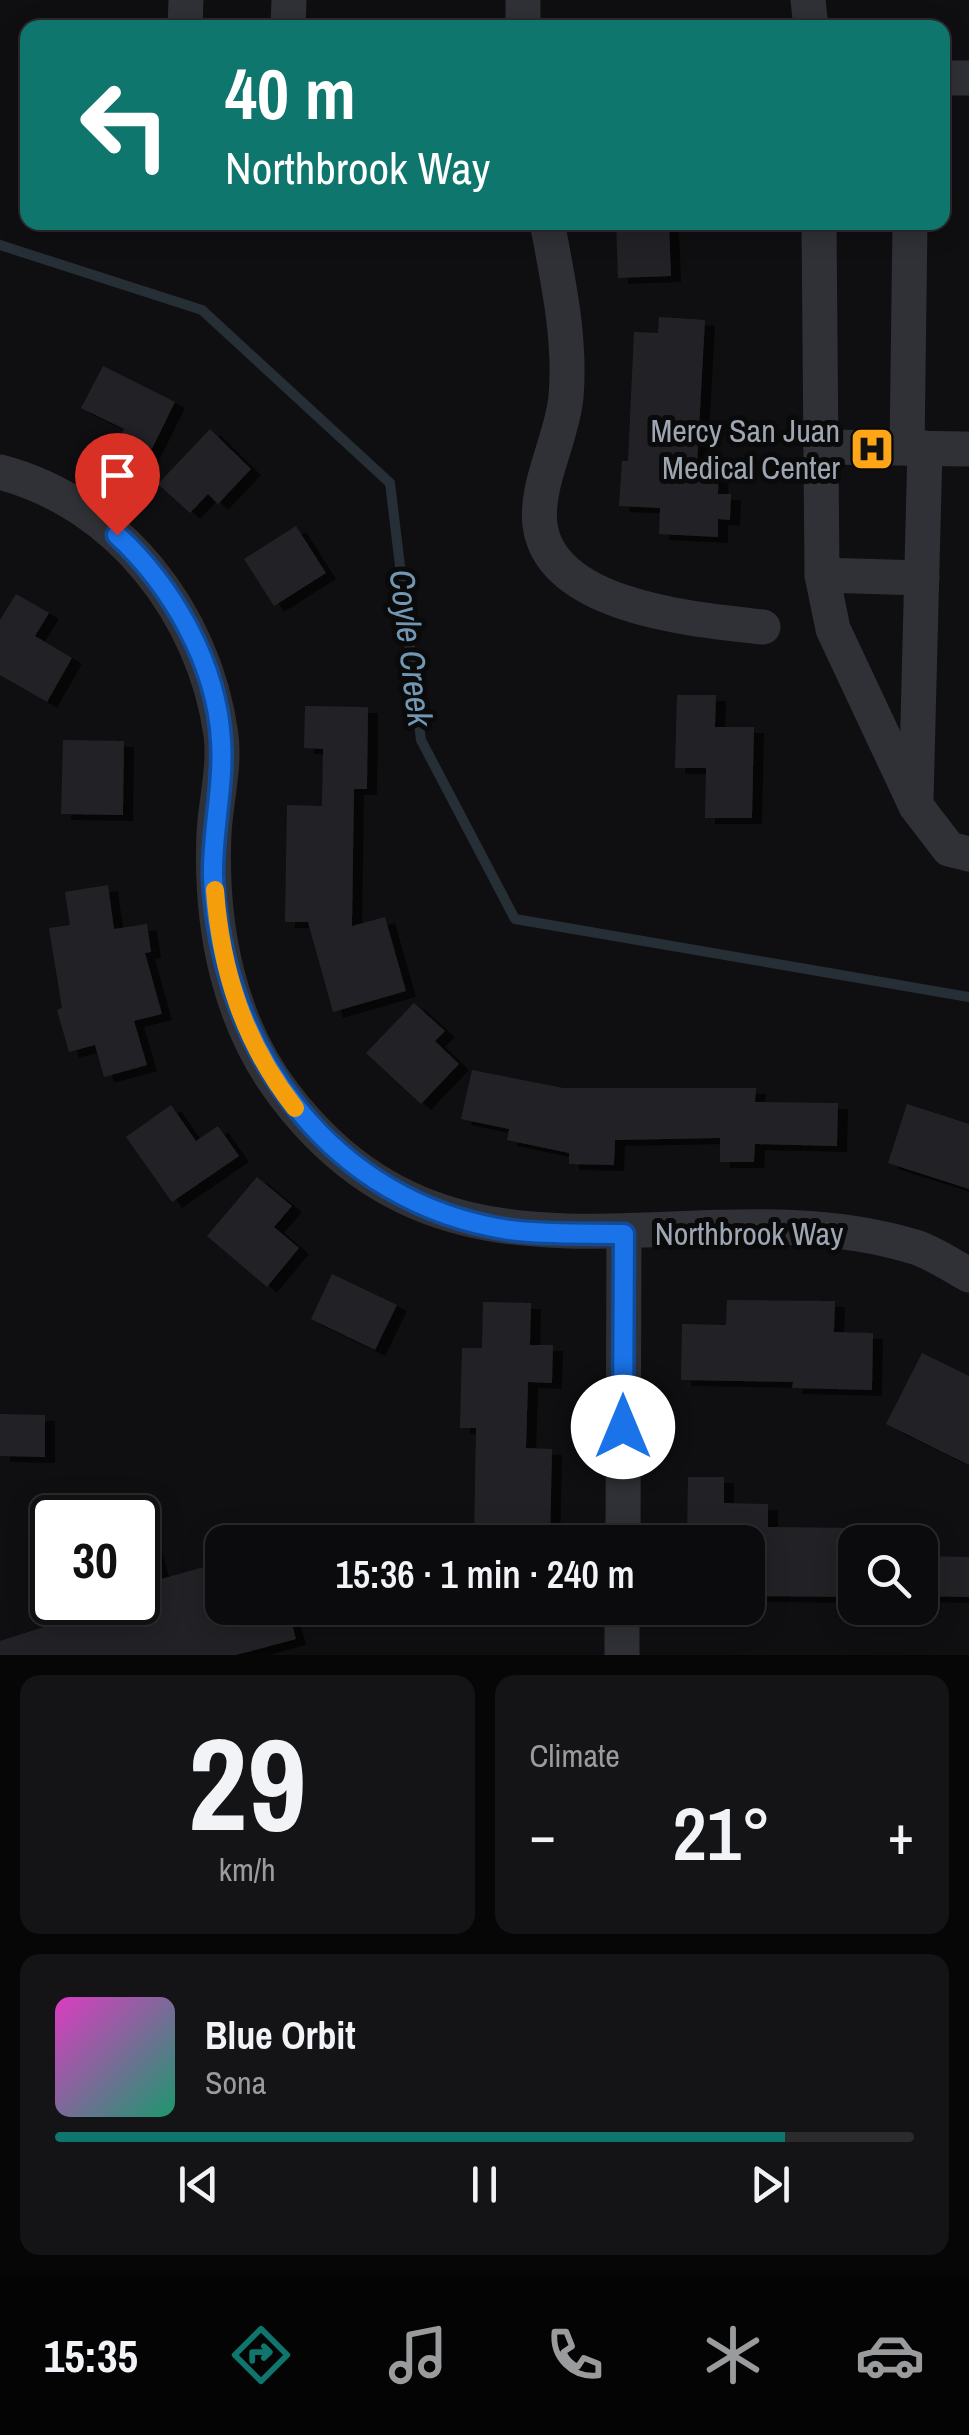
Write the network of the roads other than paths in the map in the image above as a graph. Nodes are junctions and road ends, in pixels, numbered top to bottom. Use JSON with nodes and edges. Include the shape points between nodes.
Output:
{"nodes":[{"id":1,"x":549,"y":230,"type":"edge"},
{"id":2,"x":820,"y":230,"type":"edge"},
{"id":3,"x":910,"y":230,"type":"edge"},
{"id":4,"x":821,"y":447,"type":"junction"},
{"id":5,"x":916,"y":448,"type":"junction"},
{"id":6,"x":969,"y":449,"type":"edge"},
{"id":7,"x":0,"y":472,"type":"edge"},
{"id":8,"x":822,"y":575,"type":"junction"},
{"id":9,"x":922,"y":578,"type":"junction"},
{"id":10,"x":763,"y":627,"type":"dead end"},
{"id":11,"x":916,"y":806,"type":"junction"},
{"id":12,"x":969,"y":854,"type":"edge"},
{"id":13,"x":624,"y":1234,"type":"junction"},
{"id":14,"x":969,"y":1275,"type":"edge"},
{"id":15,"x":622,"y":1525,"type":"edge"},
{"id":16,"x":622,"y":1625,"type":"edge"},
{"id":17,"x":622,"y":1655,"type":"edge"}],
"edges":[{"from":1,"to":10,"type":"street","via":[[566,380],[542,500],[540,525],[549,550],[570,575],[621,601],[672,617]]},
{"from":2,"to":4,"type":"street"},
{"from":3,"to":5,"type":"street"},
{"from":4,"to":5,"type":"street"},
{"from":4,"to":8,"type":"street"},
{"from":5,"to":6,"type":"street"},
{"from":5,"to":9,"type":"street"},
{"from":7,"to":13,"type":"street","name":"Northbrook Way","via":[[59,497],[117,535],[142,558],[189,632],[212,684],[221,738],[213,875],[224,967],[260,1057],[312,1130],[392,1190],[450,1215],[510,1230]]},
{"from":8,"to":9,"type":"street"},
{"from":8,"to":11,"type":"street","via":[[833,629]]},
{"from":9,"to":11,"type":"street"},
{"from":11,"to":12,"type":"street","via":[[949,849]]},
{"from":13,"to":14,"type":"street","name":"Northbrook Way","via":[[837,1232],[920,1248]]},
{"from":13,"to":15,"type":"street"},
{"from":16,"to":17,"type":"street"}]}
